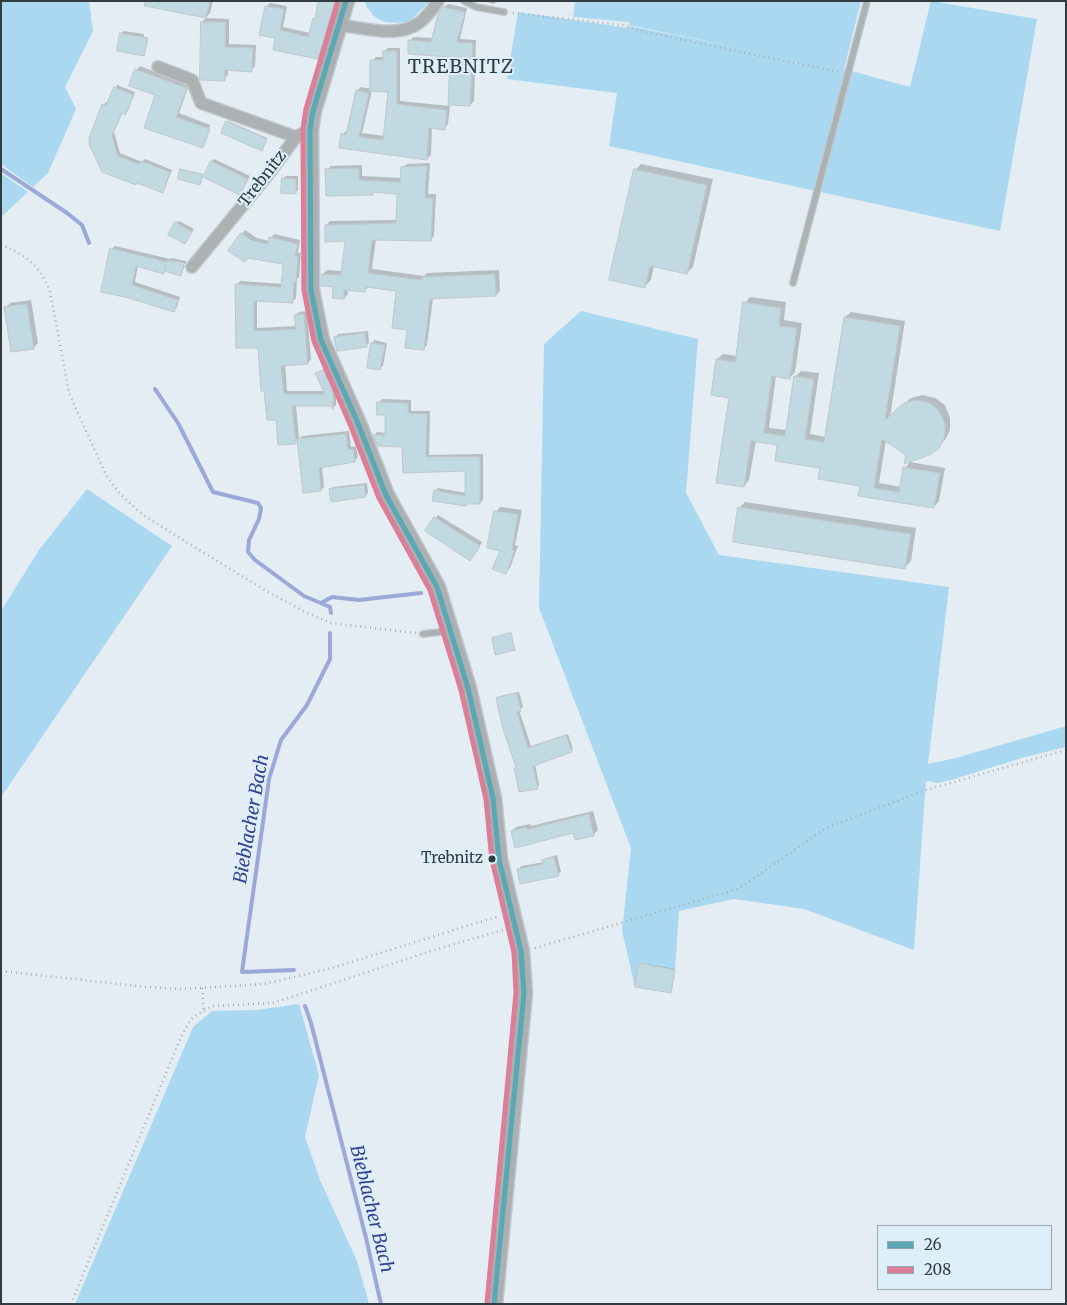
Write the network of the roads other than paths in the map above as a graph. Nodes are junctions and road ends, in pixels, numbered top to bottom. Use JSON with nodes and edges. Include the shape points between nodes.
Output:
{"nodes":[{"id":1,"x":346,"y":1,"type":"edge"},
{"id":2,"x":438,"y":1,"type":"edge"},
{"id":3,"x":464,"y":1,"type":"edge"},
{"id":4,"x":867,"y":1,"type":"edge"},
{"id":5,"x":504,"y":12,"type":"road end"},
{"id":6,"x":340,"y":25,"type":"junction"},
{"id":7,"x":158,"y":67,"type":"dead end"},
{"id":8,"x":303,"y":134,"type":"junction"},
{"id":9,"x":192,"y":267,"type":"dead end"},
{"id":10,"x":793,"y":283,"type":"dead end"},
{"id":11,"x":451,"y":631,"type":"junction"},
{"id":12,"x":423,"y":634,"type":"road end"},
{"id":13,"x":494,"y":1304,"type":"edge"}],
"edges":[{"from":1,"to":6,"type":"street"},
{"from":2,"to":6,"type":"street","via":[[430,13],[414,26],[393,31]]},
{"from":3,"to":5,"type":"lane","via":[[476,7]]},
{"from":4,"to":10,"type":"lane"},
{"from":6,"to":8,"type":"street"},
{"from":7,"to":8,"type":"street","via":[[192,80],[201,103]]},
{"from":8,"to":9,"type":"street","name":"Trebnitz"},
{"from":8,"to":11,"type":"street","name":"Trebnitz","via":[[311,290],[321,340],[358,421],[386,494],[437,587]]},
{"from":11,"to":12,"type":"lane"},
{"from":11,"to":13,"type":"street","name":"Trebnitz","via":[[468,688],[493,798],[499,859],[521,951],[524,993]]}]}
